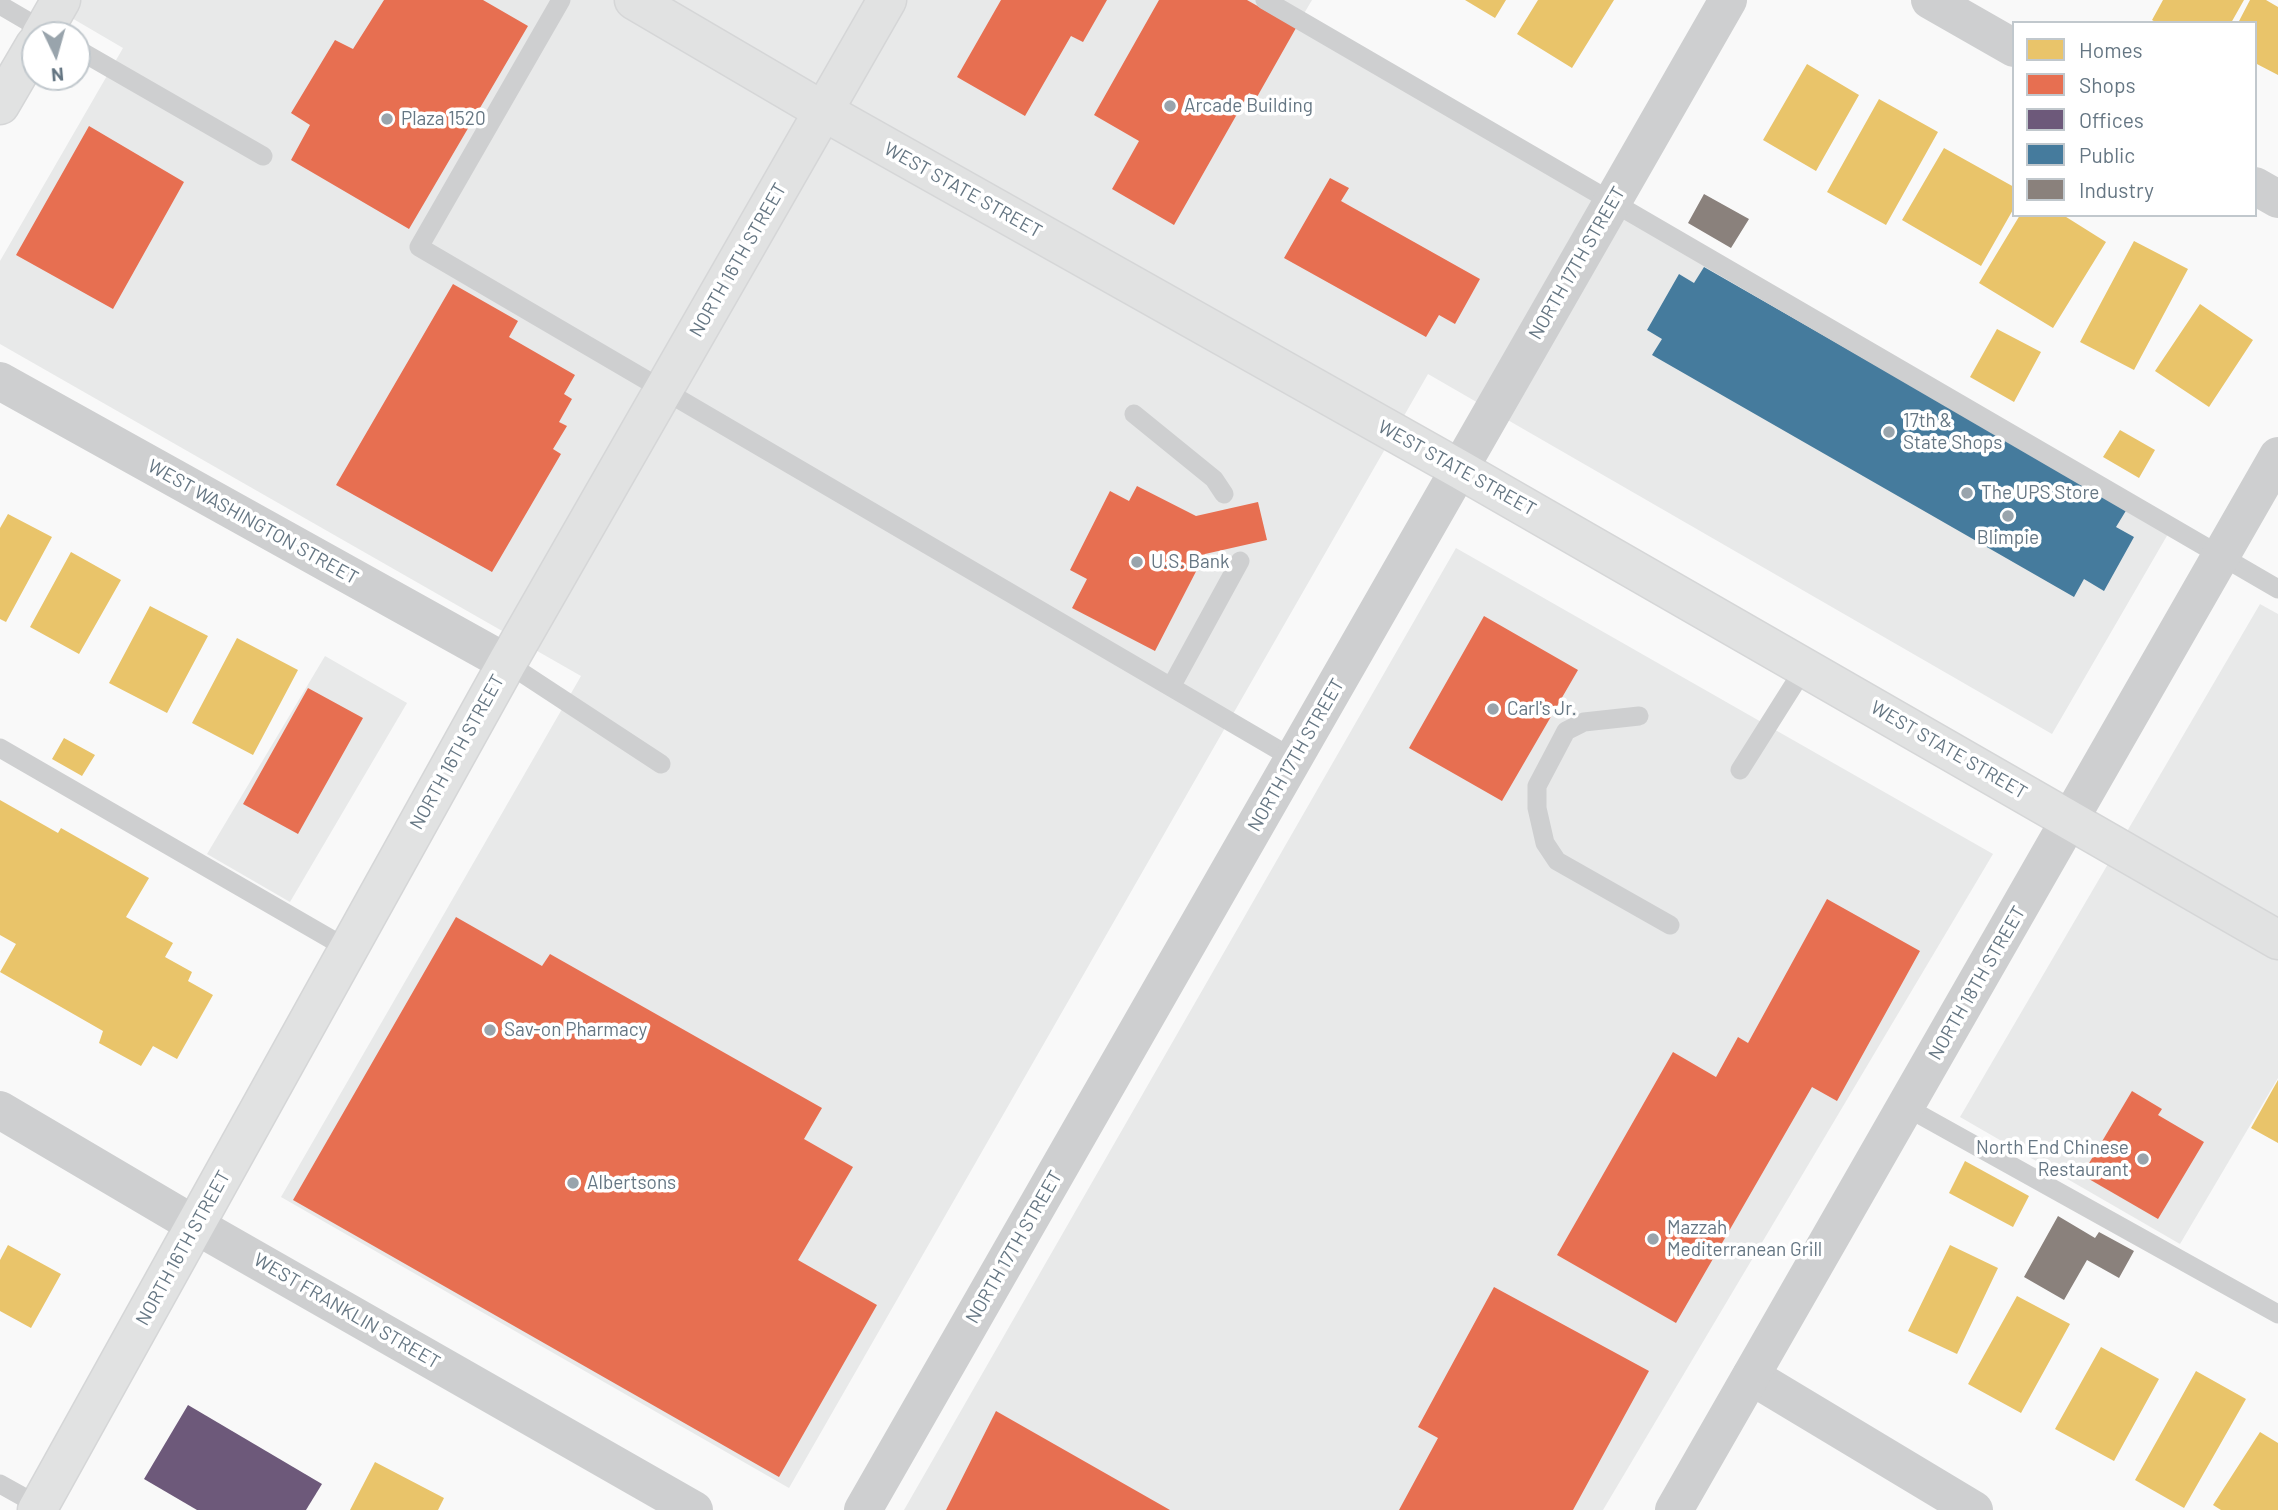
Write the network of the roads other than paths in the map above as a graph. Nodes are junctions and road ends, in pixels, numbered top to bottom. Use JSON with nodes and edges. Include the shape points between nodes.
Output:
{"nodes":[{"id":1,"x":561,"y":0,"type":"edge"},
{"id":2,"x":634,"y":0,"type":"edge"},
{"id":3,"x":887,"y":0,"type":"edge"},
{"id":4,"x":1265,"y":0,"type":"edge"},
{"id":5,"x":1728,"y":0,"type":"edge"},
{"id":6,"x":1930,"y":0,"type":"edge"},
{"id":7,"x":0,"y":5,"type":"edge"},
{"id":8,"x":31,"y":21,"type":"edge"},
{"id":9,"x":2012,"y":47,"type":"edge"},
{"id":10,"x":91,"y":57,"type":"edge"},
{"id":11,"x":21,"y":70,"type":"edge"},
{"id":12,"x":0,"y":105,"type":"edge"},
{"id":13,"x":823,"y":111,"type":"junction"},
{"id":14,"x":263,"y":156,"type":"dead end"},
{"id":15,"x":2257,"y":187,"type":"edge"},
{"id":16,"x":2278,"y":199,"type":"edge"},
{"id":17,"x":1612,"y":202,"type":"junction"},
{"id":18,"x":0,"y":381,"type":"edge"},
{"id":19,"x":663,"y":390,"type":"junction"},
{"id":20,"x":1134,"y":414,"type":"dead end"},
{"id":21,"x":2278,"y":456,"type":"edge"},
{"id":22,"x":1460,"y":469,"type":"junction"},
{"id":23,"x":1224,"y":494,"type":"dead end"},
{"id":24,"x":2221,"y":556,"type":"junction"},
{"id":25,"x":1240,"y":561,"type":"dead end"},
{"id":26,"x":2278,"y":589,"type":"edge"},
{"id":27,"x":507,"y":663,"type":"junction"},
{"id":28,"x":1805,"y":667,"type":"junction"},
{"id":29,"x":1171,"y":687,"type":"junction"},
{"id":30,"x":1639,"y":716,"type":"dead end"},
{"id":31,"x":0,"y":748,"type":"edge"},
{"id":32,"x":1294,"y":759,"type":"junction"},
{"id":33,"x":662,"y":764,"type":"dead end"},
{"id":34,"x":1740,"y":770,"type":"dead end"},
{"id":35,"x":2071,"y":819,"type":"junction"},
{"id":36,"x":1670,"y":925,"type":"dead end"},
{"id":37,"x":2278,"y":940,"type":"edge"},
{"id":38,"x":348,"y":949,"type":"junction"},
{"id":39,"x":1906,"y":1107,"type":"junction"},
{"id":40,"x":0,"y":1110,"type":"edge"},
{"id":41,"x":195,"y":1225,"type":"junction"},
{"id":42,"x":2278,"y":1314,"type":"edge"},
{"id":43,"x":1751,"y":1376,"type":"junction"},
{"id":44,"x":0,"y":1484,"type":"edge"},
{"id":45,"x":41,"y":1509,"type":"edge"},
{"id":46,"x":694,"y":1510,"type":"edge"},
{"id":47,"x":863,"y":1510,"type":"edge"},
{"id":48,"x":1674,"y":1510,"type":"edge"},
{"id":49,"x":1974,"y":1510,"type":"edge"}],
"edges":[{"from":1,"to":19,"type":"lane","via":[[419,247]]},
{"from":2,"to":13,"type":"main road","name":"WEST STATE STREET"},
{"from":3,"to":13,"type":"main road","name":"NORTH 16TH STREET"},
{"from":4,"to":17,"type":"lane"},
{"from":5,"to":17,"type":"street","name":"NORTH 17TH STREET"},
{"from":6,"to":9,"type":"street"},
{"from":7,"to":8,"type":"lane"},
{"from":10,"to":14,"type":"lane"},
{"from":11,"to":12,"type":"main road"},
{"from":13,"to":19,"type":"main road","name":"NORTH 16TH STREET"},
{"from":13,"to":22,"type":"main road","name":"WEST STATE STREET"},
{"from":15,"to":16,"type":"street"},
{"from":17,"to":22,"type":"street","name":"NORTH 17TH STREET"},
{"from":17,"to":24,"type":"lane"},
{"from":18,"to":27,"type":"street","name":"WEST WASHINGTON STREET"},
{"from":19,"to":27,"type":"main road","name":"NORTH 16TH STREET"},
{"from":19,"to":29,"type":"lane"},
{"from":20,"to":23,"type":"lane","via":[[1214,479]]},
{"from":21,"to":24,"type":"street","name":"NORTH 18TH STREET"},
{"from":22,"to":28,"type":"main road","name":"WEST STATE STREET"},
{"from":22,"to":32,"type":"street","name":"NORTH 17TH STREET"},
{"from":24,"to":26,"type":"lane"},
{"from":24,"to":35,"type":"street","name":"NORTH 18TH STREET"},
{"from":25,"to":29,"type":"lane"},
{"from":27,"to":33,"type":"lane"},
{"from":27,"to":38,"type":"main road","name":"NORTH 16TH STREET"},
{"from":28,"to":34,"type":"lane"},
{"from":28,"to":35,"type":"main road","name":"WEST STATE STREET"},
{"from":29,"to":32,"type":"lane"},
{"from":30,"to":36,"type":"lane","via":[[1584,722],[1566,732],[1537,786],[1537,808],[1545,843],[1558,861]]},
{"from":31,"to":38,"type":"lane"},
{"from":32,"to":47,"type":"street","name":"NORTH 17TH STREET"},
{"from":35,"to":37,"type":"main road","name":"WEST STATE STREET"},
{"from":35,"to":39,"type":"street","name":"NORTH 18TH STREET"},
{"from":38,"to":41,"type":"main road","name":"NORTH 16TH STREET"},
{"from":39,"to":42,"type":"lane"},
{"from":39,"to":43,"type":"street","name":"NORTH 18TH STREET"},
{"from":40,"to":41,"type":"street","name":"WEST FRANKLIN STREET"},
{"from":41,"to":45,"type":"main road","name":"NORTH 16TH STREET"},
{"from":41,"to":46,"type":"street","name":"WEST FRANKLIN STREET"},
{"from":43,"to":48,"type":"street","name":"NORTH 18TH STREET"},
{"from":43,"to":49,"type":"street"},
{"from":44,"to":45,"type":"lane"}]}
